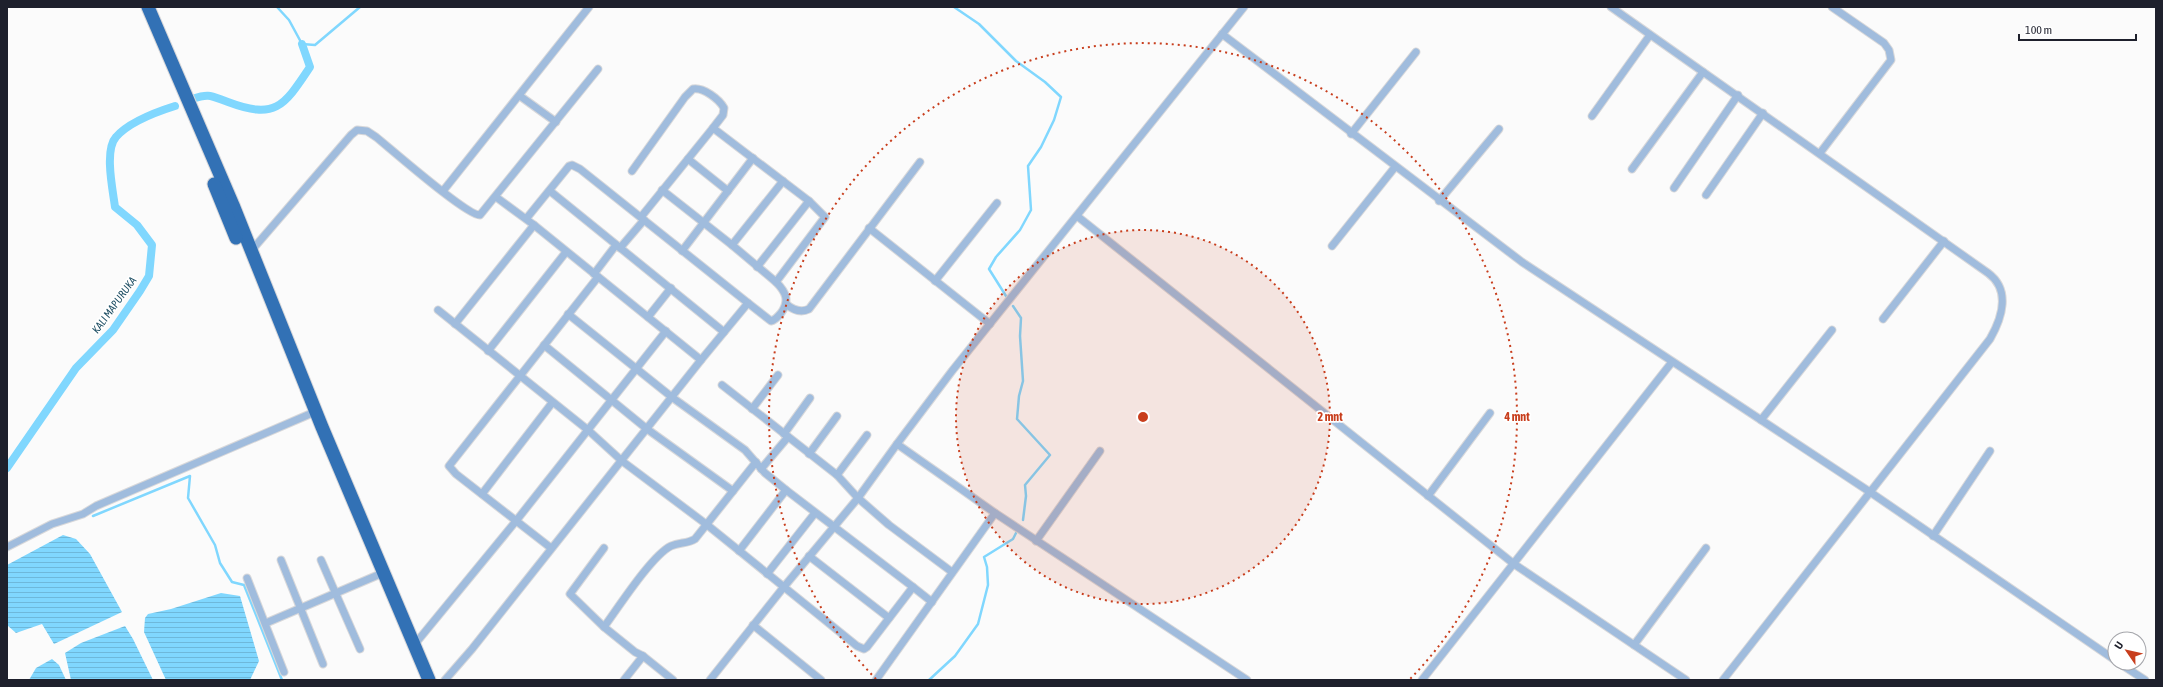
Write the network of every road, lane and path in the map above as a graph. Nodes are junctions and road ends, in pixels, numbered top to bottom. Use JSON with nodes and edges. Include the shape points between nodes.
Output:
{"nodes":[{"id":1,"x":141,"y":7,"type":"edge"},
{"id":2,"x":148,"y":7,"type":"edge"},
{"id":3,"x":589,"y":7,"type":"edge"},
{"id":4,"x":1244,"y":7,"type":"edge"},
{"id":5,"x":1611,"y":7,"type":"edge"},
{"id":6,"x":1832,"y":7,"type":"edge"},
{"id":7,"x":1222,"y":34,"type":"junction"},
{"id":8,"x":1650,"y":35,"type":"junction"},
{"id":9,"x":1416,"y":52,"type":"dead end"},
{"id":10,"x":598,"y":69,"type":"dead end"},
{"id":11,"x":1703,"y":72,"type":"junction"},
{"id":12,"x":1738,"y":95,"type":"junction"},
{"id":13,"x":520,"y":96,"type":"junction"},
{"id":14,"x":1763,"y":113,"type":"junction"},
{"id":15,"x":1592,"y":116,"type":"dead end"},
{"id":16,"x":556,"y":122,"type":"junction"},
{"id":17,"x":713,"y":128,"type":"junction"},
{"id":18,"x":1499,"y":128,"type":"dead end"},
{"id":19,"x":1351,"y":134,"type":"junction"},
{"id":20,"x":1820,"y":153,"type":"junction"},
{"id":21,"x":753,"y":158,"type":"junction"},
{"id":22,"x":688,"y":159,"type":"junction"},
{"id":23,"x":920,"y":162,"type":"dead end"},
{"id":24,"x":211,"y":164,"type":"junction"},
{"id":25,"x":1395,"y":168,"type":"junction"},
{"id":26,"x":1632,"y":169,"type":"dead end"},
{"id":27,"x":632,"y":171,"type":"dead end"},
{"id":28,"x":783,"y":181,"type":"junction"},
{"id":29,"x":1674,"y":188,"type":"dead end"},
{"id":30,"x":550,"y":190,"type":"junction"},
{"id":31,"x":662,"y":190,"type":"junction"},
{"id":32,"x":443,"y":191,"type":"junction"},
{"id":33,"x":728,"y":191,"type":"junction"},
{"id":34,"x":1706,"y":195,"type":"dead end"},
{"id":35,"x":496,"y":197,"type":"junction"},
{"id":36,"x":809,"y":201,"type":"junction"},
{"id":37,"x":1438,"y":201,"type":"junction"},
{"id":38,"x":997,"y":203,"type":"dead end"},
{"id":39,"x":1077,"y":216,"type":"junction"},
{"id":40,"x":642,"y":218,"type":"junction"},
{"id":41,"x":526,"y":219,"type":"junction"},
{"id":42,"x":705,"y":223,"type":"junction"},
{"id":43,"x":534,"y":225,"type":"junction"},
{"id":44,"x":869,"y":228,"type":"junction"},
{"id":45,"x":1944,"y":241,"type":"junction"},
{"id":46,"x":732,"y":246,"type":"junction"},
{"id":47,"x":1332,"y":246,"type":"dead end"},
{"id":48,"x":618,"y":247,"type":"junction"},
{"id":49,"x":682,"y":251,"type":"junction"},
{"id":50,"x":250,"y":252,"type":"junction"},
{"id":51,"x":566,"y":252,"type":"junction"},
{"id":52,"x":757,"y":267,"type":"junction"},
{"id":53,"x":596,"y":275,"type":"junction"},
{"id":54,"x":935,"y":281,"type":"junction"},
{"id":55,"x":776,"y":282,"type":"junction"},
{"id":56,"x":671,"y":288,"type":"junction"},
{"id":57,"x":748,"y":303,"type":"junction"},
{"id":58,"x":786,"y":304,"type":"junction"},
{"id":59,"x":438,"y":310,"type":"dead end"},
{"id":60,"x":568,"y":314,"type":"junction"},
{"id":61,"x":648,"y":317,"type":"junction"},
{"id":62,"x":1883,"y":319,"type":"dead end"},
{"id":63,"x":455,"y":324,"type":"junction"},
{"id":64,"x":990,"y":324,"type":"junction"},
{"id":65,"x":1832,"y":330,"type":"dead end"},
{"id":66,"x":666,"y":331,"type":"junction"},
{"id":67,"x":724,"y":332,"type":"junction"},
{"id":68,"x":544,"y":345,"type":"junction"},
{"id":69,"x":488,"y":351,"type":"junction"},
{"id":70,"x":701,"y":360,"type":"junction"},
{"id":71,"x":1672,"y":362,"type":"junction"},
{"id":72,"x":636,"y":368,"type":"junction"},
{"id":73,"x":778,"y":375,"type":"dead end"},
{"id":74,"x":520,"y":376,"type":"junction"},
{"id":75,"x":722,"y":385,"type":"dead end"},
{"id":76,"x":673,"y":398,"type":"junction"},
{"id":77,"x":810,"y":398,"type":"dead end"},
{"id":78,"x":611,"y":399,"type":"junction"},
{"id":79,"x":552,"y":403,"type":"junction"},
{"id":80,"x":752,"y":409,"type":"junction"},
{"id":81,"x":1490,"y":413,"type":"dead end"},
{"id":82,"x":310,"y":414,"type":"junction"},
{"id":83,"x":837,"y":416,"type":"dead end"},
{"id":84,"x":1761,"y":420,"type":"junction"},
{"id":85,"x":647,"y":428,"type":"junction"},
{"id":86,"x":588,"y":430,"type":"junction"},
{"id":87,"x":786,"y":435,"type":"junction"},
{"id":88,"x":867,"y":435,"type":"dead end"},
{"id":89,"x":896,"y":444,"type":"junction"},
{"id":90,"x":1100,"y":451,"type":"dead end"},
{"id":91,"x":1990,"y":451,"type":"dead end"},
{"id":92,"x":809,"y":454,"type":"junction"},
{"id":93,"x":622,"y":460,"type":"junction"},
{"id":94,"x":756,"y":462,"type":"junction"},
{"id":95,"x":761,"y":469,"type":"junction"},
{"id":96,"x":837,"y":475,"type":"junction"},
{"id":97,"x":786,"y":490,"type":"junction"},
{"id":98,"x":733,"y":491,"type":"junction"},
{"id":99,"x":1870,"y":492,"type":"junction"},
{"id":100,"x":482,"y":494,"type":"junction"},
{"id":101,"x":1428,"y":496,"type":"junction"},
{"id":102,"x":858,"y":498,"type":"junction"},
{"id":103,"x":815,"y":513,"type":"junction"},
{"id":104,"x":995,"y":513,"type":"junction"},
{"id":105,"x":516,"y":521,"type":"junction"},
{"id":106,"x":706,"y":524,"type":"junction"},
{"id":107,"x":833,"y":528,"type":"junction"},
{"id":108,"x":1933,"y":536,"type":"junction"},
{"id":109,"x":1036,"y":540,"type":"junction"},
{"id":110,"x":7,"y":547,"type":"edge"},
{"id":111,"x":551,"y":548,"type":"junction"},
{"id":112,"x":604,"y":548,"type":"dead end"},
{"id":113,"x":1706,"y":548,"type":"dead end"},
{"id":114,"x":739,"y":551,"type":"junction"},
{"id":115,"x":809,"y":556,"type":"junction"},
{"id":116,"x":281,"y":560,"type":"dead end"},
{"id":117,"x":321,"y":560,"type":"dead end"},
{"id":118,"x":1514,"y":564,"type":"junction"},
{"id":119,"x":952,"y":572,"type":"junction"},
{"id":120,"x":767,"y":574,"type":"junction"},
{"id":121,"x":378,"y":575,"type":"junction"},
{"id":122,"x":247,"y":578,"type":"dead end"},
{"id":123,"x":913,"y":587,"type":"junction"},
{"id":124,"x":783,"y":588,"type":"junction"},
{"id":125,"x":336,"y":594,"type":"junction"},
{"id":126,"x":932,"y":602,"type":"junction"},
{"id":127,"x":300,"y":608,"type":"junction"},
{"id":128,"x":889,"y":618,"type":"junction"},
{"id":129,"x":266,"y":623,"type":"junction"},
{"id":130,"x":753,"y":625,"type":"junction"},
{"id":131,"x":604,"y":627,"type":"junction"},
{"id":132,"x":415,"y":644,"type":"junction"},
{"id":133,"x":1634,"y":645,"type":"junction"},
{"id":134,"x":360,"y":649,"type":"dead end"},
{"id":135,"x":2107,"y":655,"type":"edge"},
{"id":136,"x":643,"y":656,"type":"junction"},
{"id":137,"x":323,"y":664,"type":"dead end"},
{"id":138,"x":2131,"y":671,"type":"edge"},
{"id":139,"x":284,"y":672,"type":"dead end"},
{"id":140,"x":422,"y":680,"type":"edge"},
{"id":141,"x":429,"y":680,"type":"edge"},
{"id":142,"x":445,"y":680,"type":"edge"},
{"id":143,"x":624,"y":680,"type":"edge"},
{"id":144,"x":673,"y":680,"type":"edge"},
{"id":145,"x":710,"y":680,"type":"edge"},
{"id":146,"x":821,"y":680,"type":"edge"},
{"id":147,"x":876,"y":680,"type":"edge"},
{"id":148,"x":1247,"y":680,"type":"edge"},
{"id":149,"x":1422,"y":680,"type":"edge"},
{"id":150,"x":1686,"y":680,"type":"edge"},
{"id":151,"x":1723,"y":680,"type":"edge"},
{"id":152,"x":2145,"y":680,"type":"edge"}],
"edges":[{"from":1,"to":24,"type":"highway","via":[[160,59]]},
{"from":2,"to":24,"type":"highway"},
{"from":3,"to":13,"type":"street"},
{"from":4,"to":7,"type":"street"},
{"from":5,"to":8,"type":"street"},
{"from":6,"to":20,"type":"street","via":[[1884,43],[1891,52],[1891,60]]},
{"from":7,"to":19,"type":"street"},
{"from":7,"to":39,"type":"street"},
{"from":8,"to":11,"type":"street"},
{"from":8,"to":15,"type":"street"},
{"from":9,"to":19,"type":"street"},
{"from":10,"to":16,"type":"street"},
{"from":11,"to":12,"type":"street"},
{"from":11,"to":26,"type":"street"},
{"from":12,"to":14,"type":"street"},
{"from":12,"to":29,"type":"street"},
{"from":13,"to":16,"type":"street"},
{"from":13,"to":32,"type":"street"},
{"from":14,"to":20,"type":"street"},
{"from":14,"to":34,"type":"street"},
{"from":16,"to":35,"type":"street"},
{"from":17,"to":21,"type":"street"},
{"from":17,"to":22,"type":"street"},
{"from":17,"to":27,"type":"street","via":[[723,115],[724,108],[716,99],[699,88],[693,89],[684,97]]},
{"from":18,"to":37,"type":"street"},
{"from":19,"to":25,"type":"street"},
{"from":20,"to":45,"type":"street"},
{"from":21,"to":28,"type":"street"},
{"from":21,"to":33,"type":"street"},
{"from":22,"to":31,"type":"street"},
{"from":22,"to":33,"type":"street"},
{"from":23,"to":44,"type":"street"},
{"from":24,"to":50,"type":"highway"},
{"from":24,"to":82,"type":"highway"},
{"from":25,"to":37,"type":"street"},
{"from":25,"to":47,"type":"street"},
{"from":28,"to":36,"type":"street"},
{"from":28,"to":46,"type":"street"},
{"from":30,"to":40,"type":"street","via":[[572,165]]},
{"from":30,"to":41,"type":"street"},
{"from":30,"to":48,"type":"street"},
{"from":31,"to":40,"type":"street"},
{"from":31,"to":42,"type":"street"},
{"from":32,"to":35,"type":"street","via":[[478,215]]},
{"from":32,"to":50,"type":"street","via":[[376,137],[367,131],[357,130]]},
{"from":33,"to":42,"type":"street"},
{"from":35,"to":41,"type":"street"},
{"from":36,"to":52,"type":"street"},
{"from":36,"to":55,"type":"street","via":[[824,214],[824,219]]},
{"from":37,"to":71,"type":"street","via":[[1522,262]]},
{"from":38,"to":54,"type":"street"},
{"from":39,"to":64,"type":"street"},
{"from":39,"to":101,"type":"street"},
{"from":40,"to":48,"type":"street"},
{"from":40,"to":49,"type":"street"},
{"from":41,"to":43,"type":"street"},
{"from":42,"to":46,"type":"street"},
{"from":42,"to":49,"type":"street"},
{"from":43,"to":51,"type":"street"},
{"from":43,"to":63,"type":"street"},
{"from":44,"to":54,"type":"street"},
{"from":44,"to":58,"type":"street","via":[[809,309],[798,311]]},
{"from":45,"to":62,"type":"street"},
{"from":45,"to":99,"type":"street","via":[[1996,280],[2001,292],[2001,315],[1990,339]]},
{"from":46,"to":52,"type":"street"},
{"from":48,"to":53,"type":"street"},
{"from":48,"to":56,"type":"street"},
{"from":49,"to":57,"type":"street"},
{"from":50,"to":132,"type":"highway"},
{"from":51,"to":53,"type":"street"},
{"from":51,"to":69,"type":"street"},
{"from":52,"to":55,"type":"street"},
{"from":53,"to":60,"type":"street"},
{"from":53,"to":61,"type":"street"},
{"from":54,"to":64,"type":"street"},
{"from":55,"to":58,"type":"street","via":[[785,292]]},
{"from":56,"to":61,"type":"street"},
{"from":56,"to":67,"type":"street"},
{"from":57,"to":58,"type":"street","via":[[771,321],[775,320]]},
{"from":57,"to":67,"type":"street"},
{"from":59,"to":63,"type":"street"},
{"from":60,"to":68,"type":"street"},
{"from":60,"to":72,"type":"street"},
{"from":61,"to":66,"type":"street"},
{"from":63,"to":69,"type":"street"},
{"from":64,"to":89,"type":"street"},
{"from":65,"to":84,"type":"street"},
{"from":66,"to":70,"type":"street"},
{"from":66,"to":72,"type":"street"},
{"from":67,"to":70,"type":"street"},
{"from":68,"to":74,"type":"street"},
{"from":68,"to":78,"type":"street"},
{"from":69,"to":74,"type":"street"},
{"from":70,"to":76,"type":"street"},
{"from":71,"to":84,"type":"street"},
{"from":71,"to":118,"type":"street"},
{"from":72,"to":76,"type":"street"},
{"from":72,"to":78,"type":"street"},
{"from":73,"to":80,"type":"street"},
{"from":74,"to":79,"type":"street"},
{"from":74,"to":100,"type":"street","via":[[449,466]]},
{"from":75,"to":80,"type":"street"},
{"from":76,"to":85,"type":"street"},
{"from":76,"to":94,"type":"street","via":[[745,450]]},
{"from":77,"to":87,"type":"street"},
{"from":78,"to":85,"type":"street"},
{"from":78,"to":86,"type":"street"},
{"from":79,"to":86,"type":"street"},
{"from":79,"to":100,"type":"street"},
{"from":80,"to":87,"type":"street"},
{"from":81,"to":101,"type":"street"},
{"from":82,"to":110,"type":"street","via":[[96,506],[83,514],[52,524]]},
{"from":82,"to":121,"type":"highway","via":[[332,472]]},
{"from":83,"to":92,"type":"street"},
{"from":84,"to":99,"type":"street"},
{"from":85,"to":93,"type":"street"},
{"from":85,"to":98,"type":"street"},
{"from":86,"to":93,"type":"street"},
{"from":86,"to":105,"type":"street"},
{"from":87,"to":92,"type":"street"},
{"from":87,"to":95,"type":"street"},
{"from":88,"to":96,"type":"street"},
{"from":89,"to":102,"type":"street"},
{"from":89,"to":104,"type":"street"},
{"from":90,"to":109,"type":"street"},
{"from":91,"to":108,"type":"street"},
{"from":92,"to":96,"type":"street"},
{"from":93,"to":106,"type":"street"},
{"from":93,"to":111,"type":"street"},
{"from":94,"to":95,"type":"street"},
{"from":94,"to":98,"type":"street"},
{"from":95,"to":97,"type":"street"},
{"from":96,"to":102,"type":"street"},
{"from":97,"to":103,"type":"street"},
{"from":97,"to":114,"type":"street"},
{"from":98,"to":106,"type":"street"},
{"from":99,"to":108,"type":"street"},
{"from":99,"to":151,"type":"street"},
{"from":100,"to":105,"type":"street"},
{"from":101,"to":118,"type":"street"},
{"from":102,"to":107,"type":"street"},
{"from":102,"to":119,"type":"street"},
{"from":103,"to":107,"type":"street"},
{"from":103,"to":120,"type":"street"},
{"from":104,"to":109,"type":"street"},
{"from":104,"to":119,"type":"street"},
{"from":105,"to":111,"type":"street"},
{"from":105,"to":132,"type":"street"},
{"from":106,"to":114,"type":"street"},
{"from":106,"to":131,"type":"street","via":[[695,539],[688,544],[671,546],[653,562]]},
{"from":107,"to":115,"type":"street"},
{"from":107,"to":123,"type":"street"},
{"from":108,"to":135,"type":"street"},
{"from":109,"to":148,"type":"street"},
{"from":111,"to":142,"type":"street"},
{"from":112,"to":131,"type":"street","via":[[570,594]]},
{"from":113,"to":133,"type":"street"},
{"from":114,"to":120,"type":"street"},
{"from":115,"to":124,"type":"street"},
{"from":115,"to":128,"type":"street"},
{"from":116,"to":127,"type":"street"},
{"from":117,"to":125,"type":"street"},
{"from":118,"to":133,"type":"street"},
{"from":118,"to":149,"type":"street"},
{"from":119,"to":126,"type":"street"},
{"from":120,"to":124,"type":"street"},
{"from":121,"to":125,"type":"street"},
{"from":121,"to":140,"type":"highway"},
{"from":122,"to":129,"type":"street"},
{"from":123,"to":126,"type":"street"},
{"from":123,"to":128,"type":"street"},
{"from":124,"to":128,"type":"street","via":[[864,649]]},
{"from":124,"to":130,"type":"street"},
{"from":125,"to":127,"type":"street"},
{"from":125,"to":134,"type":"street"},
{"from":126,"to":147,"type":"street"},
{"from":127,"to":129,"type":"street"},
{"from":127,"to":137,"type":"street"},
{"from":129,"to":139,"type":"street"},
{"from":130,"to":145,"type":"street"},
{"from":130,"to":146,"type":"street"},
{"from":131,"to":136,"type":"street"},
{"from":132,"to":141,"type":"highway"},
{"from":133,"to":150,"type":"street"},
{"from":136,"to":143,"type":"street"},
{"from":136,"to":144,"type":"street"},
{"from":138,"to":152,"type":"street"}]}
